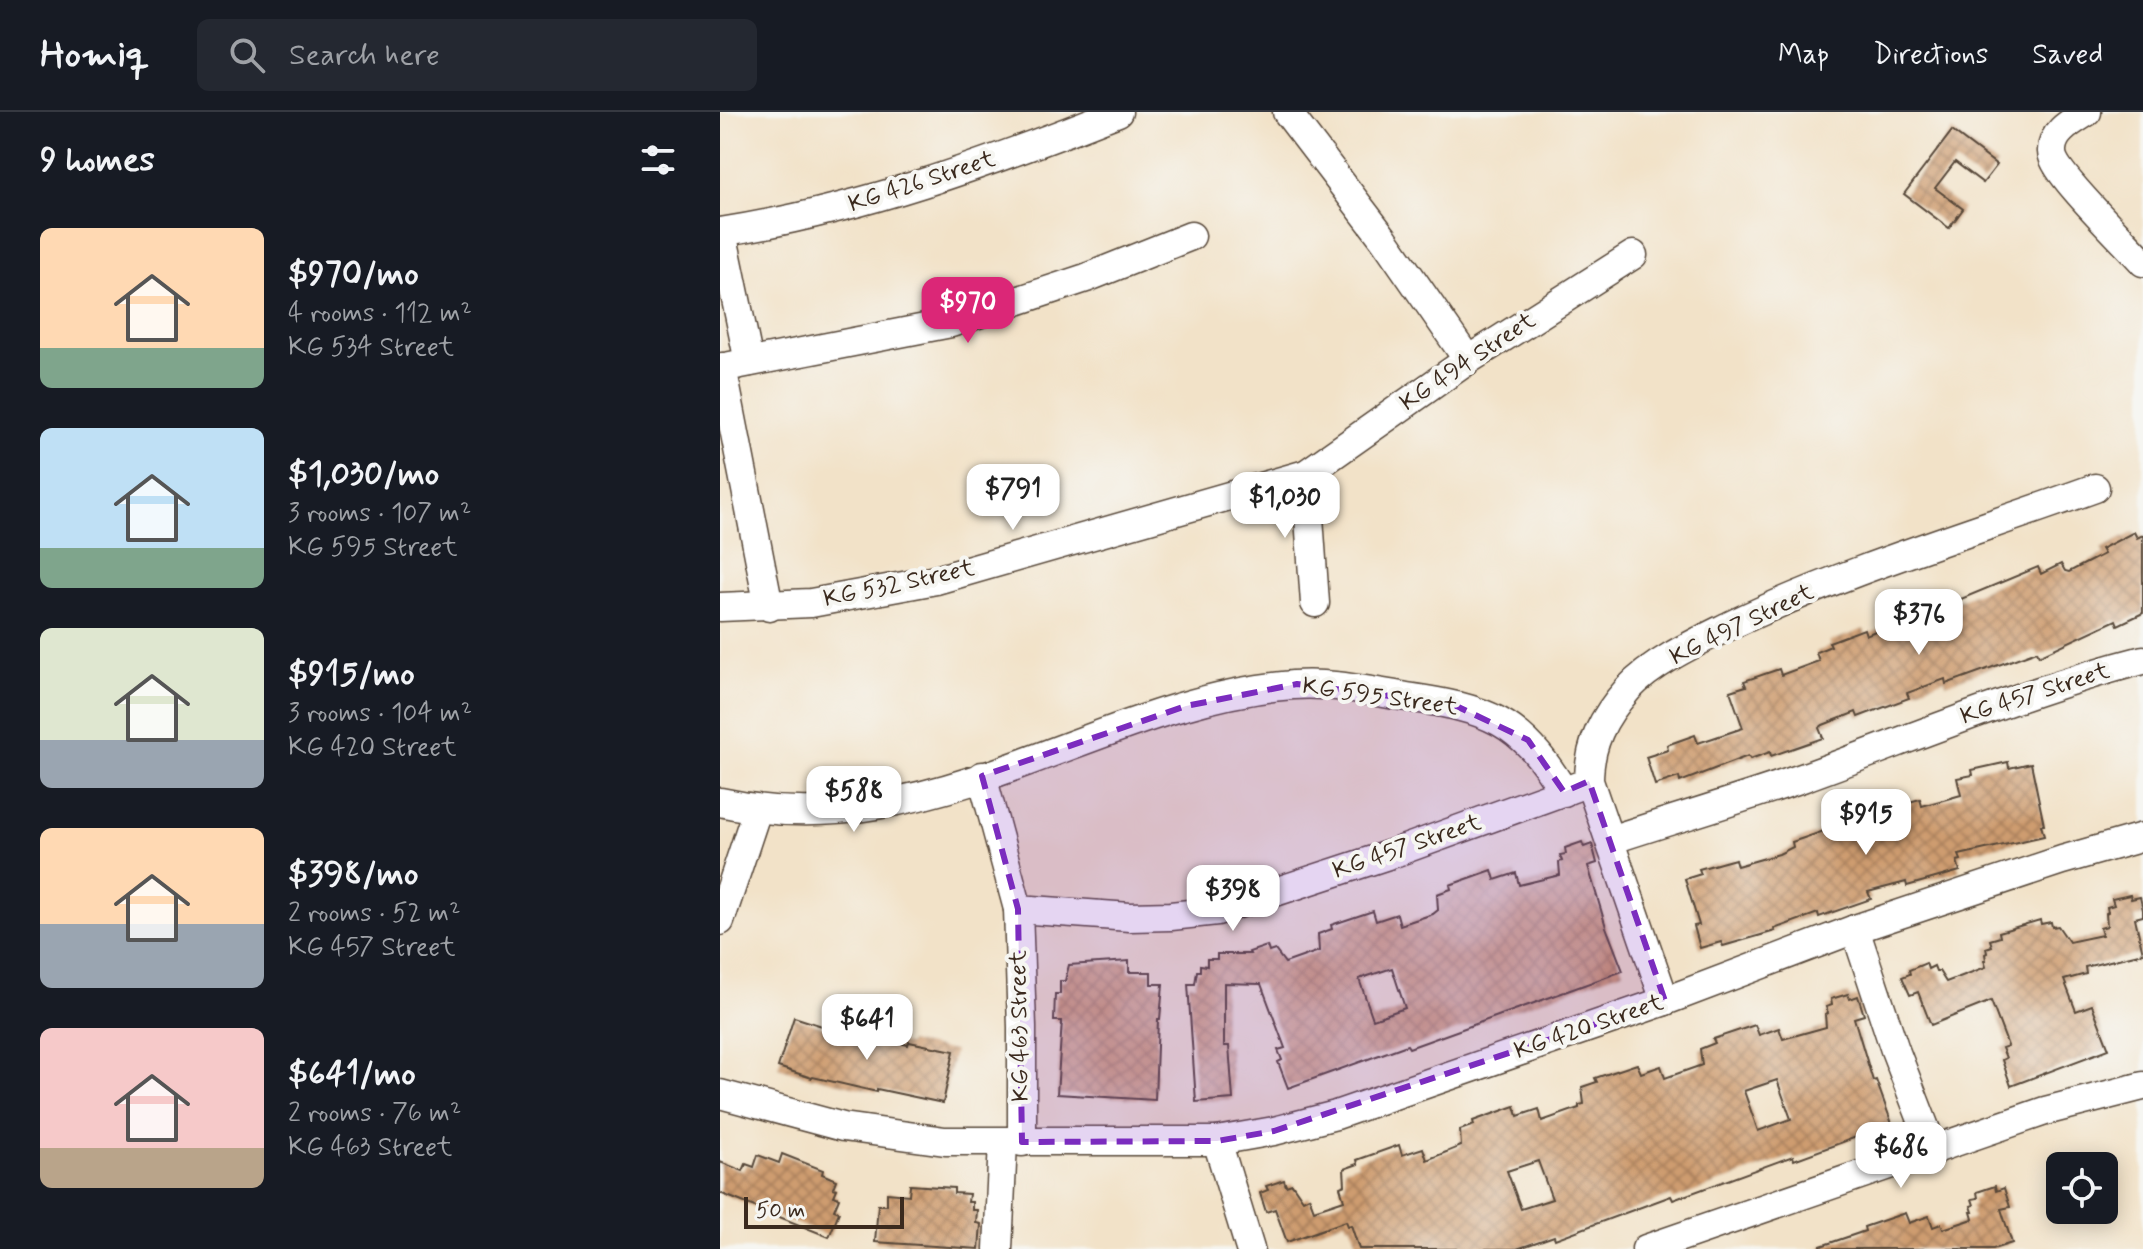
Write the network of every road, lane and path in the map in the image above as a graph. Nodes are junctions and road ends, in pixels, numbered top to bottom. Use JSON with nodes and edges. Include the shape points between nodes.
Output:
{"nodes":[{"id":1,"x":1118,"y":112,"type":"edge"},
{"id":2,"x":1287,"y":112,"type":"edge"},
{"id":3,"x":2087,"y":112,"type":"edge"},
{"id":4,"x":721,"y":232,"type":"edge"},
{"id":5,"x":1191,"y":236,"type":"dead end"},
{"id":6,"x":1633,"y":255,"type":"dead end"},
{"id":7,"x":2143,"y":262,"type":"edge"},
{"id":8,"x":1468,"y":360,"type":"junction"},
{"id":9,"x":730,"y":366,"type":"edge"},
{"id":10,"x":1306,"y":474,"type":"junction"},
{"id":11,"x":2095,"y":488,"type":"dead end"},
{"id":12,"x":1315,"y":603,"type":"dead end"},
{"id":13,"x":720,"y":607,"type":"edge"},
{"id":14,"x":769,"y":607,"type":"junction"},
{"id":15,"x":2143,"y":660,"type":"edge"},
{"id":16,"x":982,"y":776,"type":"junction"},
{"id":17,"x":1576,"y":786,"type":"junction"},
{"id":18,"x":720,"y":802,"type":"edge"},
{"id":19,"x":757,"y":810,"type":"junction"},
{"id":20,"x":1606,"y":828,"type":"junction"},
{"id":21,"x":2143,"y":837,"type":"edge"},
{"id":22,"x":1018,"y":909,"type":"junction"},
{"id":23,"x":720,"y":921,"type":"edge"},
{"id":24,"x":1855,"y":929,"type":"junction"},
{"id":25,"x":1665,"y":1001,"type":"junction"},
{"id":26,"x":2143,"y":1086,"type":"edge"},
{"id":27,"x":720,"y":1094,"type":"edge"},
{"id":28,"x":1217,"y":1141,"type":"junction"},
{"id":29,"x":1013,"y":1142,"type":"junction"},
{"id":30,"x":1934,"y":1151,"type":"junction"},
{"id":31,"x":998,"y":1249,"type":"edge"},
{"id":32,"x":1250,"y":1249,"type":"edge"},
{"id":33,"x":1646,"y":1249,"type":"edge"}],
"edges":[{"from":1,"to":4,"type":"street","name":"KG 426 Street","via":[[925,183],[830,211]]},
{"from":2,"to":8,"type":"street"},
{"from":3,"to":7,"type":"street","via":[[2067,125],[2051,154]]},
{"from":4,"to":9,"type":"street"},
{"from":5,"to":9,"type":"street","via":[[951,323]]},
{"from":6,"to":8,"type":"street","name":"KG 494 Street"},
{"from":8,"to":10,"type":"street","name":"KG 494 Street"},
{"from":9,"to":14,"type":"street"},
{"from":10,"to":12,"type":"street"},
{"from":10,"to":14,"type":"street","name":"KG 532 Street","via":[[936,580]]},
{"from":11,"to":17,"type":"street","name":"KG 497 Street","via":[[1787,600],[1685,647],[1630,686],[1612,708]]},
{"from":13,"to":14,"type":"street","name":"KG 532 Street"},
{"from":15,"to":20,"type":"street","name":"KG 457 Street","via":[[1990,706],[1801,778]]},
{"from":16,"to":17,"type":"street","name":"KG 595 Street","via":[[1186,706],[1264,688],[1324,685],[1477,711],[1528,740]]},
{"from":16,"to":19,"type":"street","via":[[875,806]]},
{"from":16,"to":22,"type":"street"},
{"from":17,"to":20,"type":"street"},
{"from":17,"to":22,"type":"street","name":"KG 457 Street","via":[[1217,911],[1130,917]]},
{"from":18,"to":19,"type":"street"},
{"from":19,"to":23,"type":"street"},
{"from":20,"to":25,"type":"street"},
{"from":21,"to":24,"type":"street","name":"KG 420 Street"},
{"from":22,"to":29,"type":"street","name":"KG 463 Street","via":[[1022,1027]]},
{"from":24,"to":25,"type":"street","name":"KG 420 Street"},
{"from":24,"to":30,"type":"street"},
{"from":25,"to":28,"type":"street","name":"KG 420 Street","via":[[1336,1115]]},
{"from":26,"to":30,"type":"street","via":[[2045,1111]]},
{"from":27,"to":29,"type":"street","name":"KG 420 Street","via":[[843,1127],[945,1141]]},
{"from":28,"to":29,"type":"street","name":"KG 420 Street"},
{"from":28,"to":32,"type":"street"},
{"from":29,"to":31,"type":"street","name":"KG 463 Street"},
{"from":30,"to":33,"type":"street"}]}
